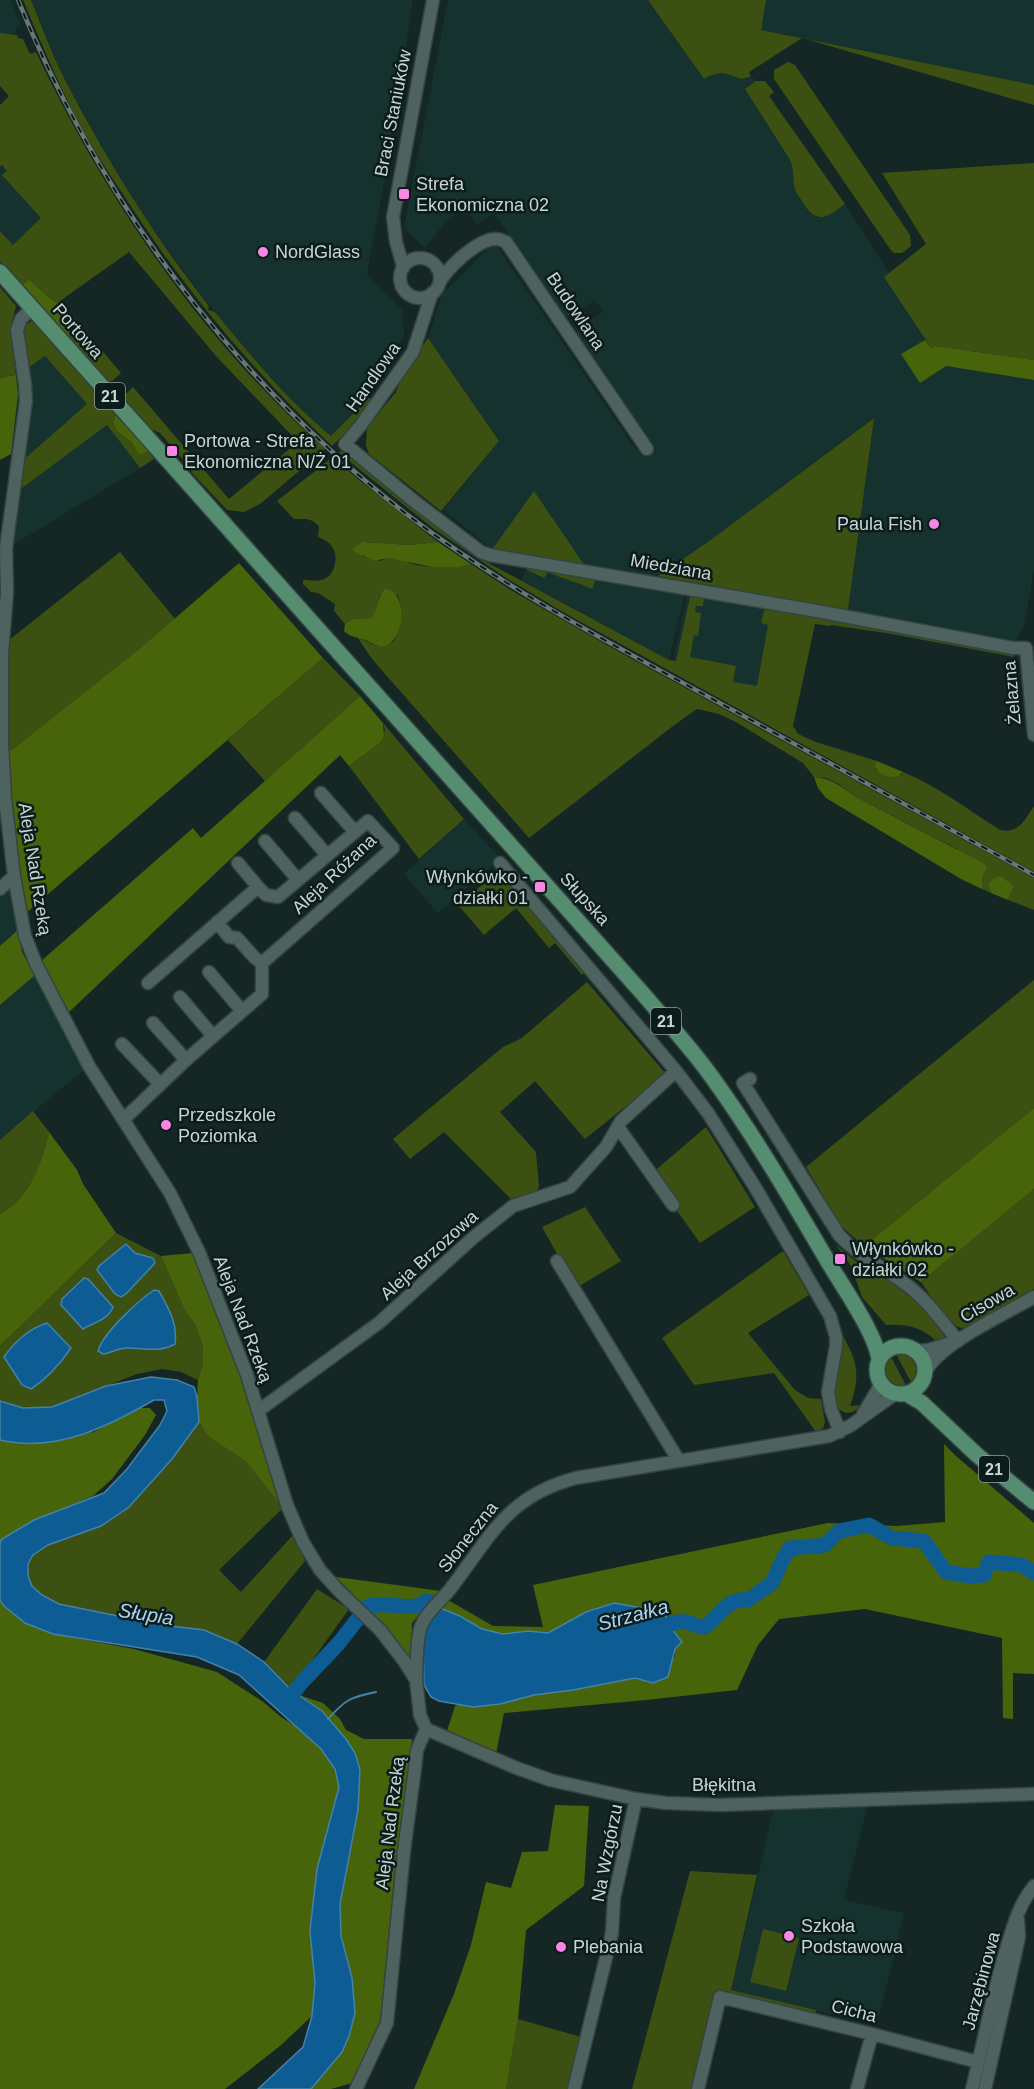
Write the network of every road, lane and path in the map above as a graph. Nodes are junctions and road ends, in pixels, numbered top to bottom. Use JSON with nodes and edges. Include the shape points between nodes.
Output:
{"nodes":[{"id":1,"x":433,"y":0,"type":"edge"},
{"id":2,"x":394,"y":232,"type":"junction"},
{"id":3,"x":417,"y":258,"type":"junction"},
{"id":4,"x":455,"y":261,"type":"junction"},
{"id":5,"x":432,"y":262,"type":"junction"},
{"id":6,"x":403,"y":266,"type":"junction"},
{"id":7,"x":0,"y":272,"type":"edge"},
{"id":8,"x":436,"y":288,"type":"junction"},
{"id":9,"x":411,"y":295,"type":"junction"},
{"id":10,"x":32,"y":308,"type":"junction"},
{"id":11,"x":421,"y":326,"type":"junction"},
{"id":12,"x":345,"y":444,"type":"joint"},
{"id":13,"x":647,"y":449,"type":"dead end"},
{"id":14,"x":248,"y":549,"type":"joint"},
{"id":15,"x":3,"y":550,"type":"edge"},
{"id":16,"x":1026,"y":648,"type":"joint"},
{"id":17,"x":1034,"y":735,"type":"edge"},
{"id":18,"x":1,"y":744,"type":"edge"},
{"id":19,"x":321,"y":793,"type":"dead end"},
{"id":20,"x":294,"y":818,"type":"dead end"},
{"id":21,"x":355,"y":832,"type":"junction"},
{"id":22,"x":265,"y":841,"type":"dead end"},
{"id":23,"x":327,"y":855,"type":"junction"},
{"id":24,"x":237,"y":863,"type":"dead end"},
{"id":25,"x":500,"y":863,"type":"dead end"},
{"id":26,"x":14,"y":876,"type":"junction"},
{"id":27,"x":298,"y":880,"type":"junction"},
{"id":28,"x":258,"y":887,"type":"junction"},
{"id":29,"x":0,"y":889,"type":"edge"},
{"id":30,"x":218,"y":922,"type":"junction"},
{"id":31,"x":262,"y":963,"type":"junction"},
{"id":32,"x":209,"y":972,"type":"dead end"},
{"id":33,"x":148,"y":982,"type":"dead end"},
{"id":34,"x":180,"y":997,"type":"dead end"},
{"id":35,"x":242,"y":1011,"type":"junction"},
{"id":36,"x":153,"y":1023,"type":"dead end"},
{"id":37,"x":213,"y":1036,"type":"junction"},
{"id":38,"x":122,"y":1044,"type":"dead end"},
{"id":39,"x":186,"y":1060,"type":"junction"},
{"id":40,"x":676,"y":1071,"type":"junction"},
{"id":41,"x":750,"y":1079,"type":"dead end"},
{"id":42,"x":160,"y":1084,"type":"junction"},
{"id":43,"x":124,"y":1119,"type":"junction"},
{"id":44,"x":618,"y":1127,"type":"junction"},
{"id":45,"x":673,"y":1205,"type":"dead end"},
{"id":46,"x":557,"y":1261,"type":"dead end"},
{"id":47,"x":1034,"y":1297,"type":"edge"},
{"id":48,"x":854,"y":1305,"type":"junction"},
{"id":49,"x":958,"y":1341,"type":"junction"},
{"id":50,"x":896,"y":1346,"type":"junction"},
{"id":51,"x":917,"y":1351,"type":"junction"},
{"id":52,"x":879,"y":1360,"type":"junction"},
{"id":53,"x":924,"y":1376,"type":"junction"},
{"id":54,"x":880,"y":1382,"type":"junction"},
{"id":55,"x":901,"y":1394,"type":"junction"},
{"id":56,"x":258,"y":1411,"type":"junction"},
{"id":57,"x":859,"y":1420,"type":"junction"},
{"id":58,"x":840,"y":1431,"type":"junction"},
{"id":59,"x":961,"y":1439,"type":"junction"},
{"id":60,"x":679,"y":1461,"type":"junction"},
{"id":61,"x":1034,"y":1502,"type":"edge"},
{"id":62,"x":416,"y":1680,"type":"junction"},
{"id":63,"x":426,"y":1729,"type":"junction"},
{"id":64,"x":1034,"y":1794,"type":"edge"},
{"id":65,"x":636,"y":1799,"type":"junction"},
{"id":66,"x":1034,"y":1886,"type":"edge"},
{"id":67,"x":1018,"y":1913,"type":"junction"},
{"id":68,"x":872,"y":2034,"type":"junction"},
{"id":69,"x":978,"y":2062,"type":"junction"},
{"id":70,"x":356,"y":2089,"type":"edge"},
{"id":71,"x":574,"y":2089,"type":"edge"},
{"id":72,"x":698,"y":2089,"type":"edge"},
{"id":73,"x":857,"y":2089,"type":"edge"},
{"id":74,"x":972,"y":2089,"type":"edge"},
{"id":75,"x":985,"y":2089,"type":"edge"}],
"edges":[{"from":1,"to":2,"type":"street","name":"Braci Staniuków","via":[[395,198]]},
{"from":2,"to":3,"type":"street","via":[[405,249]]},
{"from":2,"to":6,"type":"street","name":"Braci Staniuków"},
{"from":3,"to":5,"type":"street"},
{"from":3,"to":6,"type":"street"},
{"from":4,"to":5,"type":"street"},
{"from":4,"to":8,"type":"street","name":"Handlowa"},
{"from":4,"to":13,"type":"street","name":"Budowlana","via":[[487,240],[506,242]]},
{"from":5,"to":8,"type":"street","via":[[439,272]]},
{"from":6,"to":9,"type":"street","via":[[400,283]]},
{"from":7,"to":10,"type":"main road","name":"Portowa","number":"21"},
{"from":8,"to":9,"type":"street","via":[[422,297]]},
{"from":8,"to":11,"type":"street","name":"Handlowa"},
{"from":9,"to":11,"type":"street"},
{"from":10,"to":14,"type":"main road","name":"Portowa","number":"21"},
{"from":10,"to":15,"type":"street","name":"Aleja Nad Rzeką","via":[[17,330],[26,401]]},
{"from":11,"to":12,"type":"street","name":"Handlowa","via":[[413,352]]},
{"from":12,"to":16,"type":"street","name":"Miedziana","via":[[485,554]]},
{"from":14,"to":48,"type":"main road","name":"Słupska","number":"21","via":[[695,1054],[744,1123]]},
{"from":15,"to":18,"type":"street","name":"Aleja Nad Rzeką","via":[[7,592]]},
{"from":16,"to":17,"type":"street","name":"Żelazna"},
{"from":18,"to":26,"type":"street","name":"Aleja Nad Rzeką"},
{"from":19,"to":21,"type":"street","name":"Aleja Różana"},
{"from":20,"to":23,"type":"street","name":"Aleja Różana"},
{"from":21,"to":23,"type":"street","name":"Aleja Różana"},
{"from":21,"to":31,"type":"street","name":"Aleja Różana","via":[[368,821],[393,848]]},
{"from":22,"to":27,"type":"street","name":"Aleja Różana"},
{"from":23,"to":27,"type":"street","name":"Aleja Różana"},
{"from":24,"to":28,"type":"street"},
{"from":25,"to":40,"type":"street"},
{"from":26,"to":29,"type":"street"},
{"from":26,"to":43,"type":"street","name":"Aleja Nad Rzeką","via":[[25,936],[36,964],[89,1066]]},
{"from":27,"to":28,"type":"street","name":"Aleja Różana","via":[[278,897],[266,895]]},
{"from":28,"to":30,"type":"street"},
{"from":30,"to":31,"type":"street"},
{"from":30,"to":33,"type":"street"},
{"from":31,"to":35,"type":"street","via":[[262,994]]},
{"from":32,"to":35,"type":"street"},
{"from":34,"to":37,"type":"street"},
{"from":35,"to":37,"type":"street"},
{"from":36,"to":39,"type":"street"},
{"from":37,"to":39,"type":"street"},
{"from":38,"to":42,"type":"street"},
{"from":39,"to":42,"type":"street"},
{"from":40,"to":44,"type":"street","name":"Aleja Brzozowa","via":[[627,1114]]},
{"from":40,"to":58,"type":"street","via":[[718,1128],[827,1308],[836,1347],[829,1400]]},
{"from":41,"to":49,"type":"street","via":[[743,1083],[838,1235],[858,1254],[913,1289]]},
{"from":42,"to":43,"type":"street"},
{"from":43,"to":56,"type":"street","name":"Aleja Nad Rzeką","via":[[170,1193],[199,1252]]},
{"from":44,"to":45,"type":"street"},
{"from":44,"to":56,"type":"street","name":"Aleja Brzozowa","via":[[606,1147],[570,1187],[513,1206],[380,1322]]},
{"from":46,"to":60,"type":"street"},
{"from":47,"to":49,"type":"street","name":"Cisowa"},
{"from":48,"to":50,"type":"main road","name":"Słupska","number":"21","via":[[881,1336]]},
{"from":48,"to":52,"type":"main road","name":"Słupska","number":"21"},
{"from":49,"to":51,"type":"street","name":"Cisowa"},
{"from":49,"to":53,"type":"street","name":"Cisowa","via":[[933,1361]]},
{"from":50,"to":51,"type":"main road","number":"21"},
{"from":50,"to":52,"type":"main road"},
{"from":51,"to":53,"type":"main road","number":"21","via":[[923,1359]]},
{"from":52,"to":54,"type":"main road","number":"21"},
{"from":53,"to":55,"type":"main road","via":[[916,1389]]},
{"from":53,"to":59,"type":"main road","number":"21","via":[[930,1396]]},
{"from":54,"to":55,"type":"main road","number":"21","via":[[886,1390]]},
{"from":54,"to":57,"type":"street","name":"Słoneczna"},
{"from":55,"to":57,"type":"street","name":"Słoneczna"},
{"from":55,"to":59,"type":"main road","number":"21","via":[[922,1402]]},
{"from":56,"to":62,"type":"street","name":"Aleja Nad Rzeką","via":[[287,1505],[303,1542],[320,1570],[393,1645]]},
{"from":57,"to":58,"type":"street","name":"Słoneczna"},
{"from":58,"to":60,"type":"street","name":"Słoneczna","via":[[814,1440]]},
{"from":59,"to":61,"type":"main road","number":"21"},
{"from":60,"to":62,"type":"street","name":"Słoneczna","via":[[554,1484],[509,1512],[426,1617],[418,1644]]},
{"from":62,"to":63,"type":"street","name":"Aleja Nad Rzeką"},
{"from":63,"to":65,"type":"street","name":"Błękitna","via":[[550,1780]]},
{"from":63,"to":70,"type":"street","name":"Aleja Nad Rzeką","via":[[417,1750],[387,2023]]},
{"from":64,"to":65,"type":"street","name":"Błękitna","via":[[720,1804]]},
{"from":65,"to":71,"type":"street","name":"Na Wzgórzu","via":[[614,1899],[612,1933]]},
{"from":66,"to":67,"type":"street","name":"Jarzębinowa"},
{"from":67,"to":69,"type":"street","name":"Jarzębinowa"},
{"from":67,"to":75,"type":"street","via":[[1019,1936]]},
{"from":68,"to":69,"type":"street","name":"Cicha"},
{"from":68,"to":72,"type":"street","name":"Cicha","via":[[720,1997]]},
{"from":68,"to":73,"type":"street"},
{"from":69,"to":74,"type":"street","name":"Jarzębinowa"}]}
